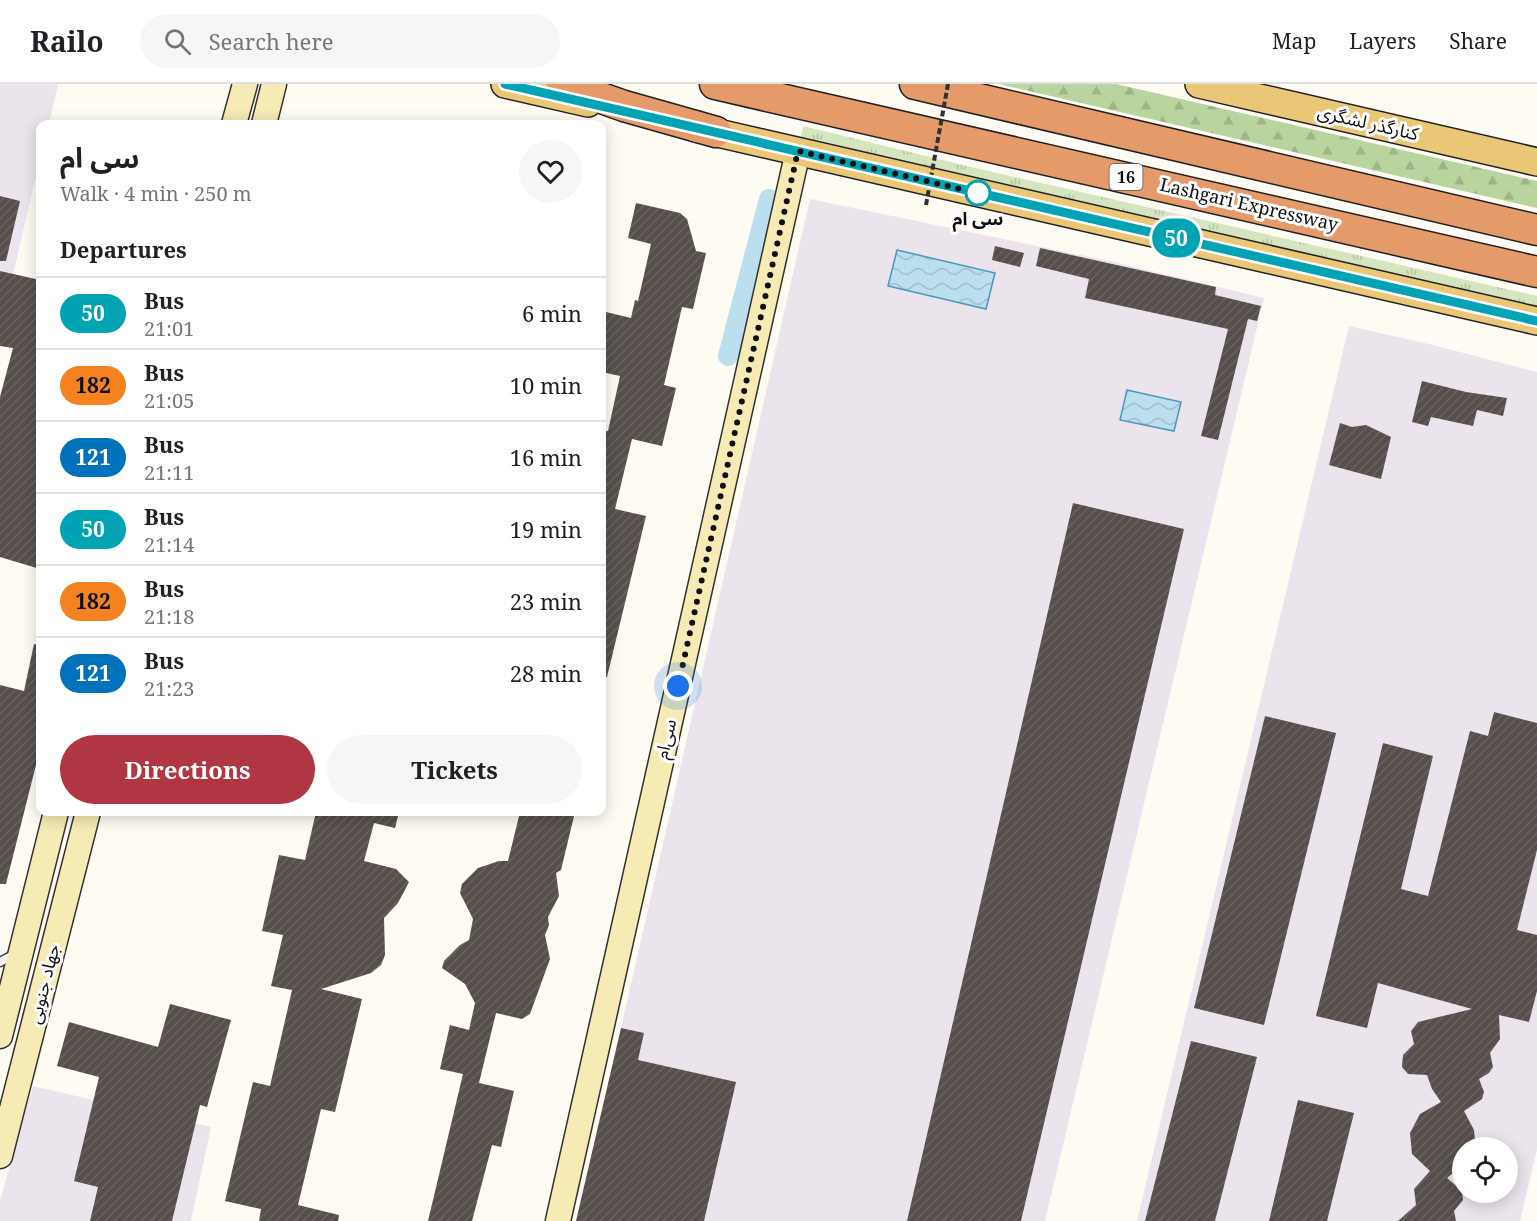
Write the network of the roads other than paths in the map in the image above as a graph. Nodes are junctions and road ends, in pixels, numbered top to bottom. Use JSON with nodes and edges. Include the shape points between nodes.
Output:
{"nodes":[{"id":1,"x":244,"y":84,"type":"edge"},
{"id":2,"x":274,"y":84,"type":"edge"},
{"id":3,"x":505,"y":84,"type":"edge"},
{"id":4,"x":562,"y":84,"type":"edge"},
{"id":5,"x":715,"y":84,"type":"edge"},
{"id":6,"x":915,"y":84,"type":"edge"},
{"id":7,"x":1199,"y":84,"type":"edge"},
{"id":8,"x":235,"y":120,"type":"edge"},
{"id":9,"x":265,"y":120,"type":"edge"},
{"id":10,"x":716,"y":132,"type":"junction"},
{"id":11,"x":798,"y":151,"type":"junction"},
{"id":12,"x":1537,"y":162,"type":"edge"},
{"id":13,"x":1537,"y":230,"type":"edge"},
{"id":14,"x":1537,"y":272,"type":"edge"},
{"id":15,"x":1537,"y":321,"type":"edge"},
{"id":16,"x":55,"y":816,"type":"edge"},
{"id":17,"x":87,"y":816,"type":"edge"},
{"id":18,"x":10,"y":957,"type":"edge"},
{"id":19,"x":0,"y":1036,"type":"edge"},
{"id":20,"x":0,"y":1156,"type":"edge"},
{"id":21,"x":558,"y":1221,"type":"edge"}],
"edges":[{"from":1,"to":8,"type":"street"},
{"from":2,"to":9,"type":"street"},
{"from":3,"to":10,"type":"main road"},
{"from":4,"to":10,"type":"highway"},
{"from":5,"to":14,"type":"highway","name":"Lashgari Expressway","number":"16"},
{"from":6,"to":13,"type":"highway","number":"16"},
{"from":7,"to":12,"type":"main road","name":"کنارگذر لشگری"},
{"from":10,"to":11,"type":"main road"},
{"from":11,"to":15,"type":"main road"},
{"from":11,"to":21,"type":"street","name":"سی‌ام"},
{"from":16,"to":18,"type":"street","name":"جهاد جنوبی"},
{"from":17,"to":20,"type":"street","name":"جهاد جنوبی"},
{"from":18,"to":19,"type":"street","name":"جهاد جنوبی"}]}
